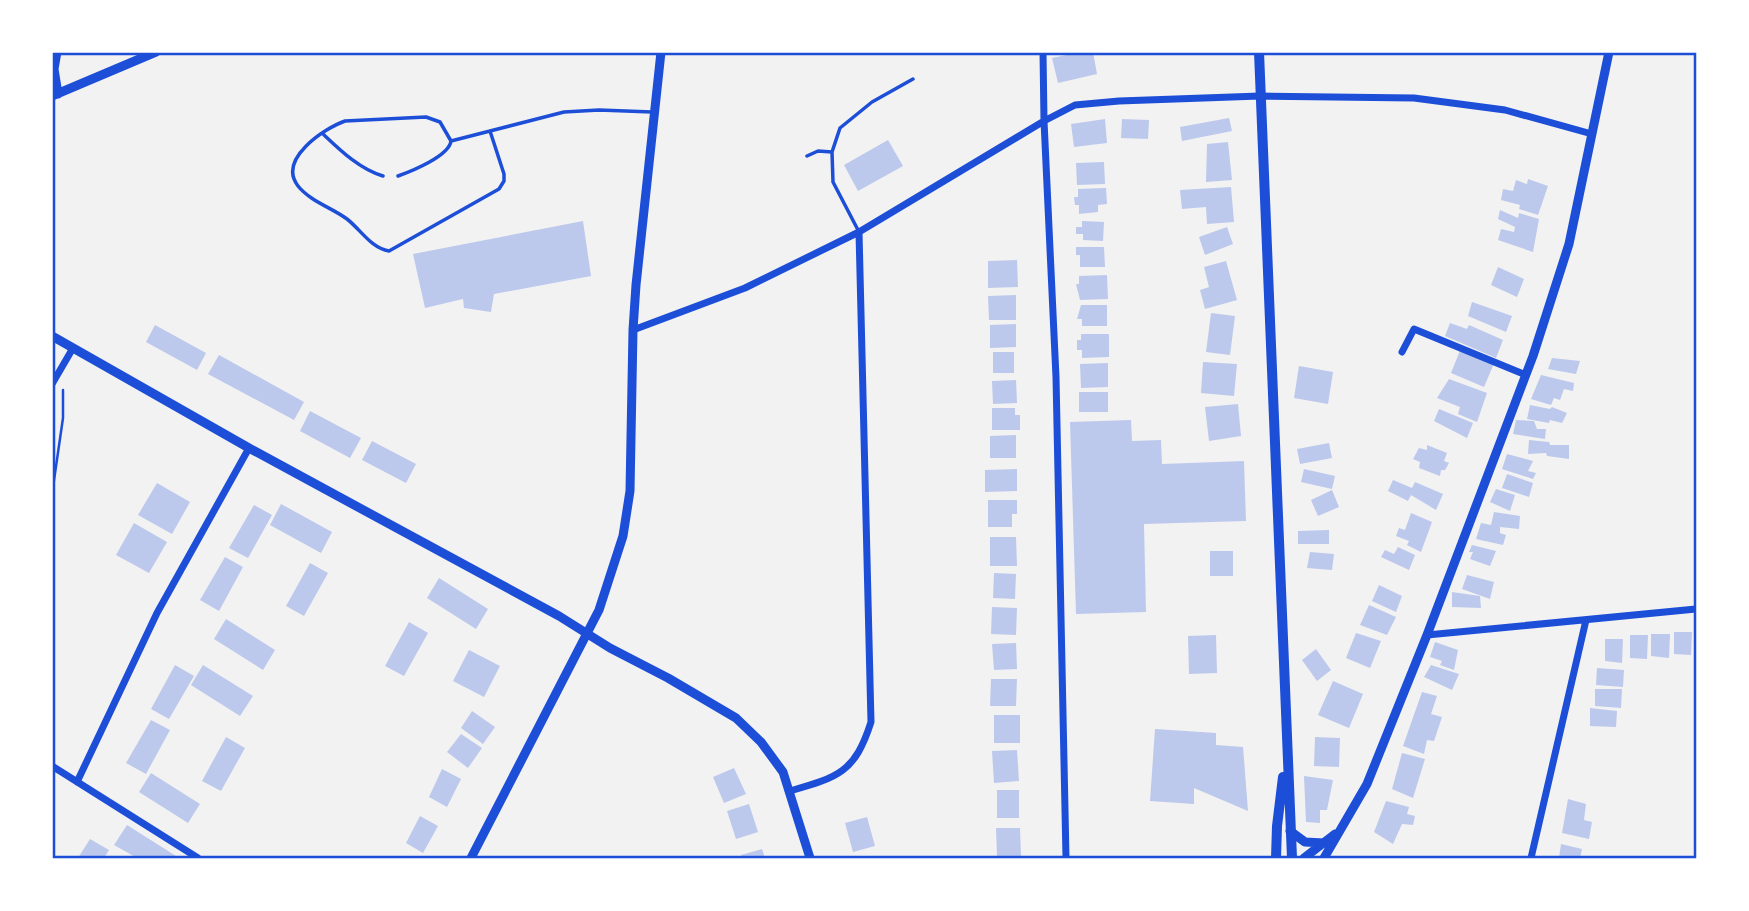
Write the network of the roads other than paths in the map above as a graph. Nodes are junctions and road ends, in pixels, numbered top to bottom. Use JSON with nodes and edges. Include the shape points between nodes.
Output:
{"nodes":[{"id":1,"x":57,"y":52,"type":"edge"},
{"id":2,"x":156,"y":52,"type":"edge"},
{"id":3,"x":661,"y":52,"type":"edge"},
{"id":4,"x":1043,"y":52,"type":"edge"},
{"id":5,"x":1259,"y":52,"type":"edge"},
{"id":6,"x":1609,"y":52,"type":"edge"},
{"id":7,"x":913,"y":79,"type":"dead end"},
{"id":8,"x":55,"y":95,"type":"edge"},
{"id":9,"x":1260,"y":96,"type":"junction"},
{"id":10,"x":655,"y":112,"type":"junction"},
{"id":11,"x":1044,"y":121,"type":"junction"},
{"id":12,"x":490,"y":131,"type":"junction"},
{"id":13,"x":322,"y":132,"type":"junction"},
{"id":14,"x":1592,"y":134,"type":"junction"},
{"id":15,"x":452,"y":141,"type":"junction"},
{"id":16,"x":832,"y":152,"type":"junction"},
{"id":17,"x":807,"y":156,"type":"dead end"},
{"id":18,"x":383,"y":176,"type":"dead end"},
{"id":19,"x":398,"y":176,"type":"dead end"},
{"id":20,"x":859,"y":232,"type":"junction"},
{"id":21,"x":632,"y":330,"type":"junction"},
{"id":22,"x":52,"y":336,"type":"edge"},
{"id":23,"x":73,"y":348,"type":"junction"},
{"id":24,"x":1402,"y":352,"type":"dead end"},
{"id":25,"x":1526,"y":374,"type":"junction"},
{"id":26,"x":52,"y":384,"type":"edge"},
{"id":27,"x":249,"y":448,"type":"junction"},
{"id":28,"x":1696,"y":610,"type":"edge"},
{"id":29,"x":1586,"y":620,"type":"junction"},
{"id":30,"x":587,"y":633,"type":"junction"},
{"id":31,"x":1427,"y":635,"type":"junction"},
{"id":32,"x":1287,"y":748,"type":"junction"},
{"id":33,"x":52,"y":766,"type":"edge"},
{"id":34,"x":77,"y":782,"type":"junction"},
{"id":35,"x":790,"y":790,"type":"junction"},
{"id":36,"x":1344,"y":826,"type":"junction"},
{"id":37,"x":1290,"y":831,"type":"junction"},
{"id":38,"x":1324,"y":844,"type":"junction"},
{"id":39,"x":198,"y":859,"type":"edge"},
{"id":40,"x":471,"y":859,"type":"edge"},
{"id":41,"x":810,"y":859,"type":"edge"},
{"id":42,"x":1066,"y":859,"type":"edge"},
{"id":43,"x":1276,"y":859,"type":"edge"},
{"id":44,"x":1292,"y":859,"type":"edge"},
{"id":45,"x":1304,"y":859,"type":"edge"},
{"id":46,"x":1324,"y":859,"type":"edge"},
{"id":47,"x":1531,"y":859,"type":"edge"}],
"edges":[{"from":1,"to":8,"type":"street"},
{"from":2,"to":8,"type":"street"},
{"from":3,"to":10,"type":"street"},
{"from":4,"to":11,"type":"street"},
{"from":5,"to":9,"type":"main road"},
{"from":6,"to":14,"type":"street"},
{"from":7,"to":16,"type":"lane","via":[[872,102],[840,128]]},
{"from":9,"to":11,"type":"street","via":[[1075,105]]},
{"from":9,"to":14,"type":"street","via":[[1414,98],[1505,110]]},
{"from":9,"to":32,"type":"main road"},
{"from":10,"to":12,"type":"lane","via":[[577,110]]},
{"from":10,"to":21,"type":"street"},
{"from":11,"to":20,"type":"street"},
{"from":11,"to":42,"type":"street","via":[[1056,377]]},
{"from":12,"to":13,"type":"lane","via":[[504,174],[499,189],[389,251],[377,247],[294,179],[295,163]]},
{"from":12,"to":15,"type":"lane"},
{"from":13,"to":15,"type":"lane","via":[[345,121],[426,117],[440,122]]},
{"from":13,"to":18,"type":"lane","via":[[358,163]]},
{"from":14,"to":25,"type":"street","via":[[1569,244]]},
{"from":15,"to":19,"type":"lane","via":[[443,154]]},
{"from":16,"to":17,"type":"lane","via":[[818,150]]},
{"from":16,"to":20,"type":"lane","via":[[833,182]]},
{"from":20,"to":21,"type":"street","via":[[745,288]]},
{"from":20,"to":35,"type":"street","via":[[871,722],[863,748],[850,765],[836,776]]},
{"from":21,"to":30,"type":"street","via":[[627,513],[614,569]]},
{"from":22,"to":23,"type":"street"},
{"from":23,"to":26,"type":"street"},
{"from":23,"to":27,"type":"street"},
{"from":24,"to":25,"type":"street","via":[[1414,329]]},
{"from":25,"to":31,"type":"street"},
{"from":27,"to":30,"type":"street"},
{"from":27,"to":34,"type":"street","via":[[157,613]]},
{"from":28,"to":29,"type":"street"},
{"from":29,"to":31,"type":"street"},
{"from":29,"to":47,"type":"street"},
{"from":30,"to":35,"type":"street","via":[[736,718],[774,757]]},
{"from":30,"to":40,"type":"street"},
{"from":31,"to":36,"type":"street","via":[[1367,784]]},
{"from":32,"to":37,"type":"main road"},
{"from":32,"to":43,"type":"main road"},
{"from":33,"to":34,"type":"street"},
{"from":34,"to":39,"type":"street"},
{"from":35,"to":41,"type":"street"},
{"from":36,"to":38,"type":"street"},
{"from":36,"to":46,"type":"street"},
{"from":37,"to":38,"type":"street","via":[[1305,842]]},
{"from":37,"to":44,"type":"main road"},
{"from":38,"to":45,"type":"street"}]}
